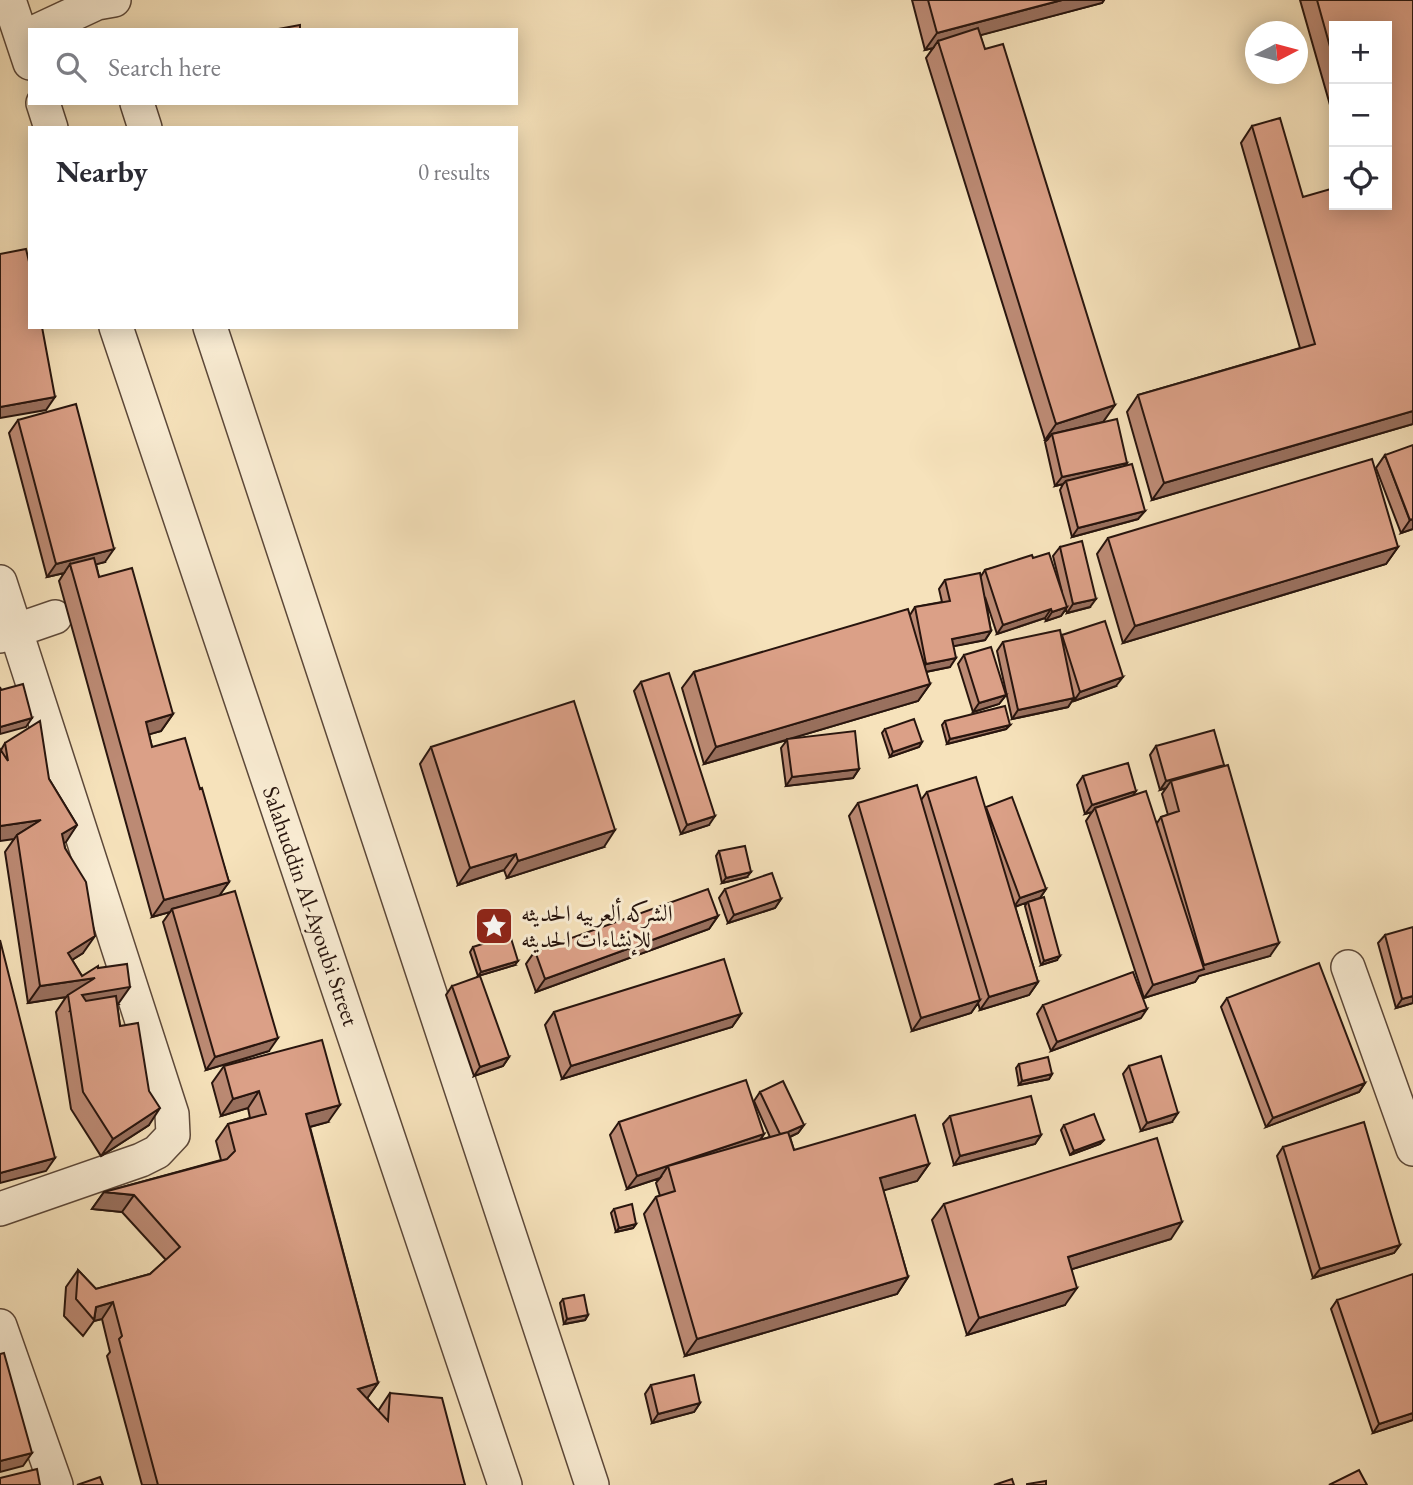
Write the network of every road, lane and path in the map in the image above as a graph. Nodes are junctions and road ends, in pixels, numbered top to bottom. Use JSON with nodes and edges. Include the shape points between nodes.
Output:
{"nodes":[{"id":1,"x":9,"y":0,"type":"edge"},
{"id":2,"x":104,"y":8,"type":"edge"},
{"id":3,"x":58,"y":28,"type":"edge"},
{"id":4,"x":24,"y":43,"type":"edge"},
{"id":5,"x":44,"y":105,"type":"edge"},
{"id":6,"x":138,"y":105,"type":"edge"},
{"id":7,"x":50,"y":126,"type":"edge"},
{"id":8,"x":144,"y":126,"type":"edge"},
{"id":9,"x":117,"y":329,"type":"edge"},
{"id":10,"x":210,"y":329,"type":"edge"},
{"id":11,"x":0,"y":582,"type":"edge"},
{"id":12,"x":55,"y":617,"type":"dead end"},
{"id":13,"x":8,"y":633,"type":"edge"},
{"id":14,"x":1348,"y":967,"type":"dead end"},
{"id":15,"x":1399,"y":1069,"type":"edge"},
{"id":16,"x":1413,"y":1149,"type":"edge"},
{"id":17,"x":0,"y":1209,"type":"edge"},
{"id":18,"x":0,"y":1326,"type":"edge"},
{"id":19,"x":57,"y":1485,"type":"edge"},
{"id":20,"x":505,"y":1485,"type":"edge"},
{"id":21,"x":592,"y":1485,"type":"edge"}],
"edges":[{"from":1,"to":4,"type":"street"},
{"from":2,"to":3,"type":"street"},
{"from":5,"to":7,"type":"street"},
{"from":6,"to":8,"type":"street"},
{"from":9,"to":20,"type":"street","name":"Salahuddin Al-Ayoubi Street"},
{"from":10,"to":21,"type":"street"},
{"from":11,"to":13,"type":"street"},
{"from":12,"to":13,"type":"street"},
{"from":13,"to":17,"type":"street","via":[[172,1114],[173,1135],[158,1152],[141,1160]]},
{"from":14,"to":15,"type":"street"},
{"from":15,"to":16,"type":"street"},
{"from":18,"to":19,"type":"street"}]}
